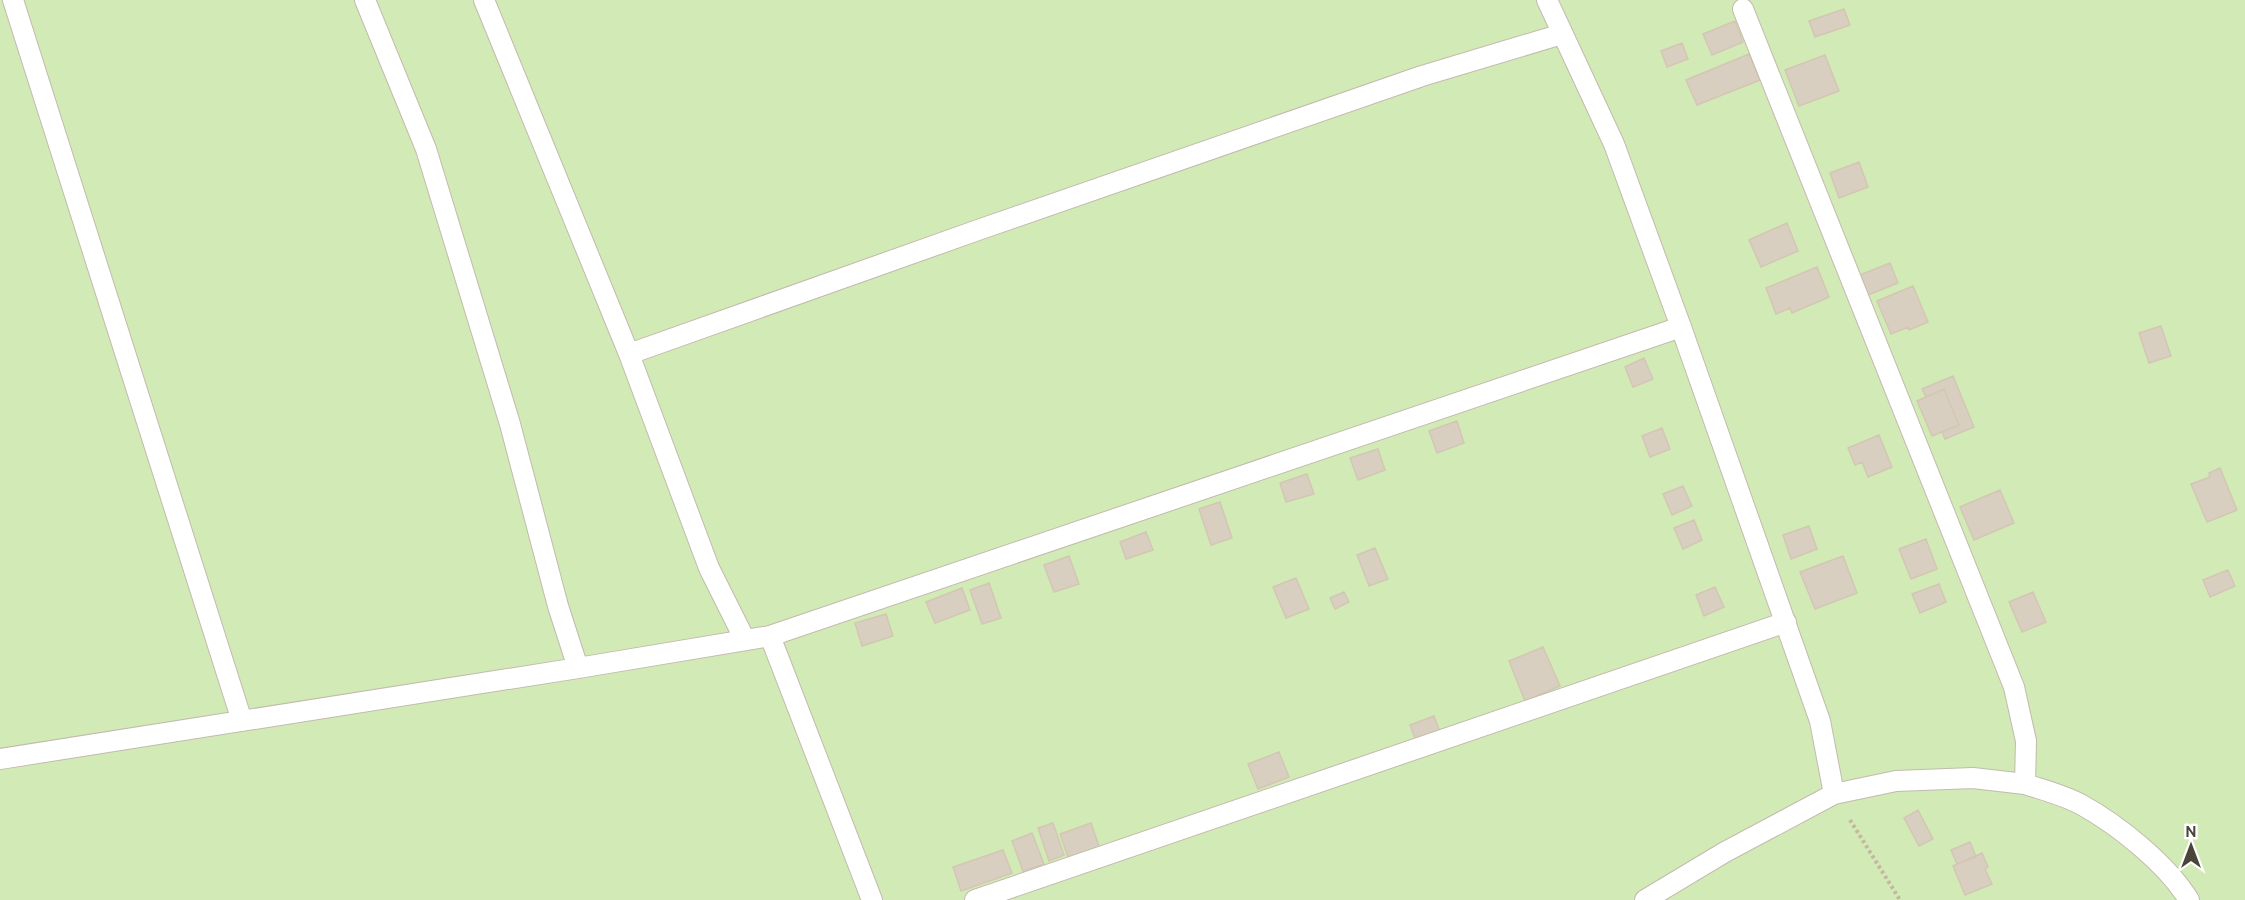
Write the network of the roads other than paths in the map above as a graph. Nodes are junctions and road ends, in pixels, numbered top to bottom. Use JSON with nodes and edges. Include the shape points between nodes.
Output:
{"nodes":[{"id":1,"x":13,"y":0,"type":"edge"},
{"id":2,"x":365,"y":0,"type":"edge"},
{"id":3,"x":1547,"y":0,"type":"edge"},
{"id":4,"x":488,"y":1,"type":"edge"},
{"id":5,"x":1743,"y":9,"type":"dead end"},
{"id":6,"x":1562,"y":34,"type":"junction"},
{"id":7,"x":1682,"y":327,"type":"junction"},
{"id":8,"x":629,"y":354,"type":"junction"},
{"id":9,"x":1786,"y":621,"type":"junction"},
{"id":10,"x":770,"y":636,"type":"junction"},
{"id":11,"x":745,"y":640,"type":"junction"},
{"id":12,"x":578,"y":668,"type":"junction"},
{"id":13,"x":242,"y":721,"type":"junction"},
{"id":14,"x":0,"y":759,"type":"edge"},
{"id":15,"x":2025,"y":784,"type":"junction"},
{"id":16,"x":1834,"y":794,"type":"junction"},
{"id":17,"x":872,"y":900,"type":"edge"},
{"id":18,"x":975,"y":900,"type":"edge"},
{"id":19,"x":1645,"y":900,"type":"edge"},
{"id":20,"x":2189,"y":900,"type":"edge"}],
"edges":[{"from":1,"to":13,"type":"lane"},
{"from":2,"to":12,"type":"lane","via":[[426,149],[510,424]]},
{"from":3,"to":6,"type":"lane"},
{"from":4,"to":8,"type":"lane"},
{"from":5,"to":15,"type":"lane","via":[[2014,687],[2026,741]]},
{"from":6,"to":7,"type":"lane","via":[[1614,144]]},
{"from":6,"to":8,"type":"lane","via":[[1422,76]]},
{"from":7,"to":9,"type":"lane"},
{"from":7,"to":10,"type":"lane"},
{"from":8,"to":11,"type":"lane","via":[[709,568]]},
{"from":9,"to":16,"type":"lane","via":[[1820,721]]},
{"from":9,"to":18,"type":"lane"},
{"from":10,"to":11,"type":"lane"},
{"from":10,"to":17,"type":"lane"},
{"from":11,"to":12,"type":"lane"},
{"from":12,"to":13,"type":"lane"},
{"from":13,"to":14,"type":"lane"},
{"from":15,"to":16,"type":"lane","via":[[1973,778],[1896,781]]},
{"from":15,"to":20,"type":"lane","via":[[2080,804],[2134,840]]},
{"from":16,"to":19,"type":"lane"}]}
